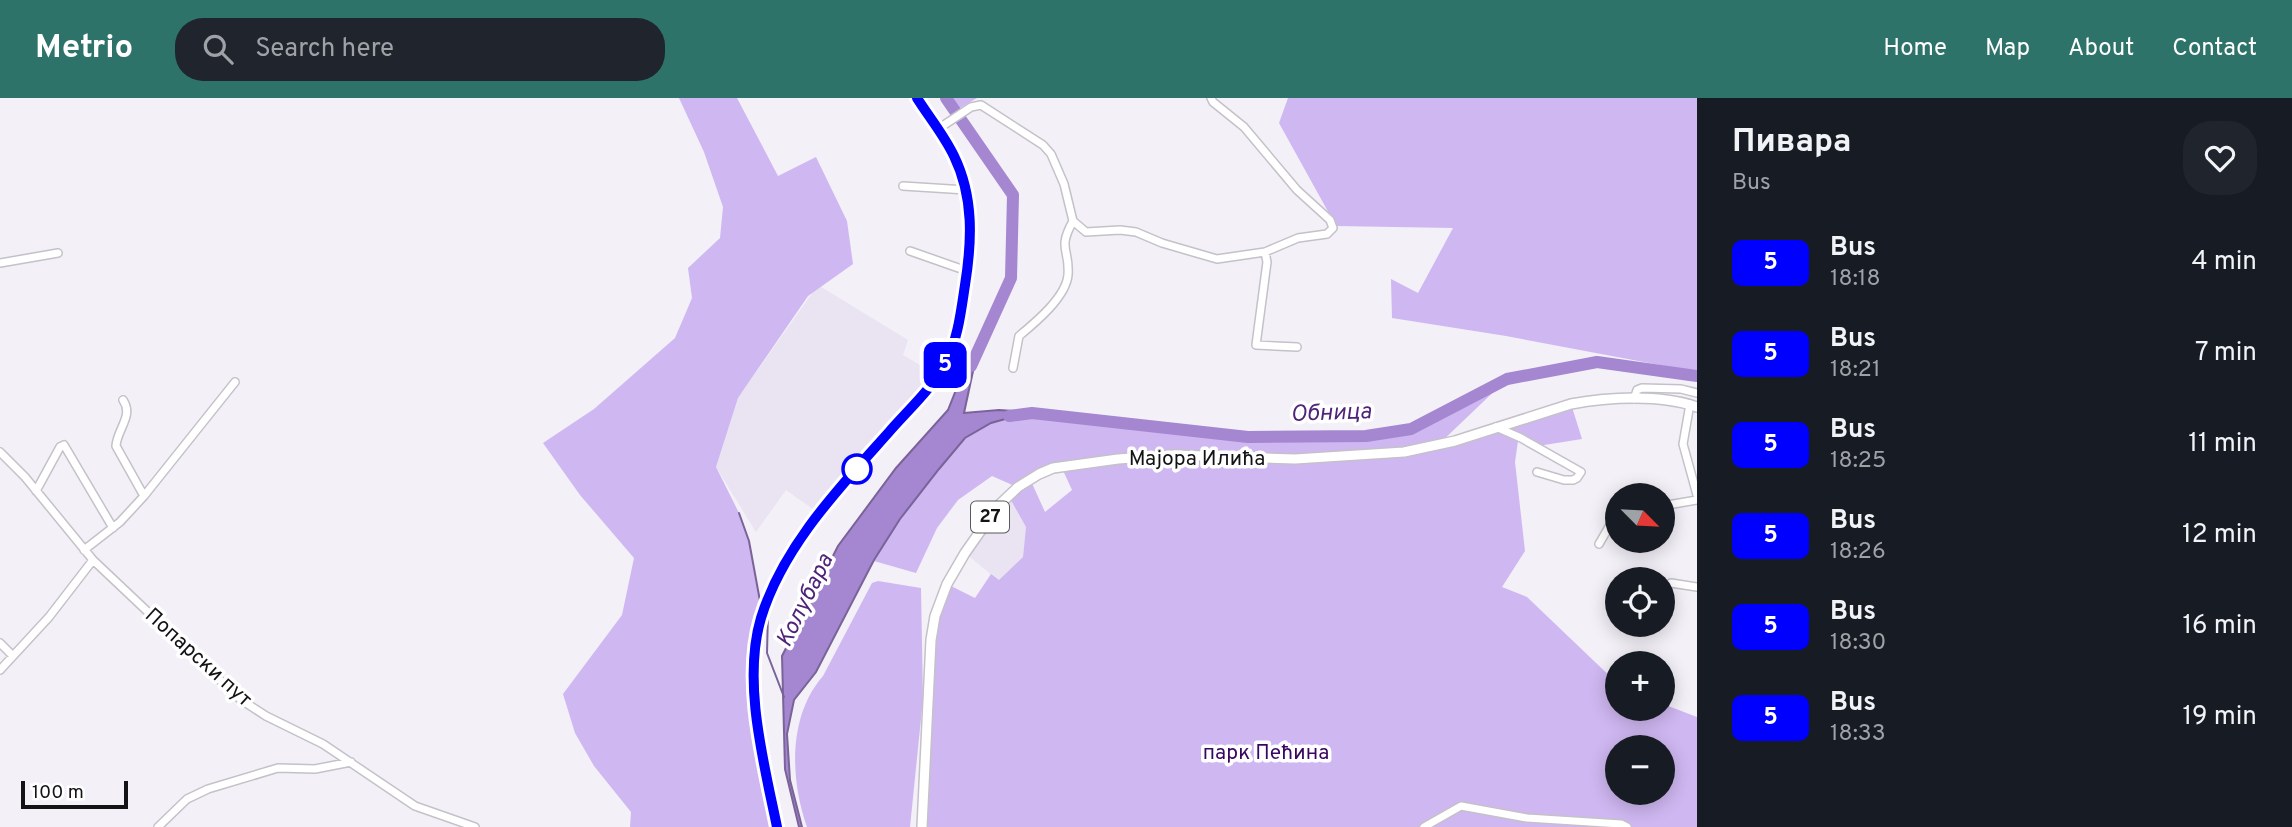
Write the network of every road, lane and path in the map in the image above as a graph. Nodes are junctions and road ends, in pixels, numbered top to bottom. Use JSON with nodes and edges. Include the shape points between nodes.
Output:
{"nodes":[{"id":1,"x":917,"y":98,"type":"edge"},
{"id":2,"x":1211,"y":98,"type":"edge"},
{"id":3,"x":985,"y":102,"type":"edge"},
{"id":4,"x":938,"y":129,"type":"junction"},
{"id":5,"x":904,"y":186,"type":"dead end"},
{"id":6,"x":966,"y":190,"type":"junction"},
{"id":7,"x":1073,"y":221,"type":"junction"},
{"id":8,"x":910,"y":251,"type":"dead end"},
{"id":9,"x":1265,"y":252,"type":"junction"},
{"id":10,"x":58,"y":253,"type":"dead end"},
{"id":11,"x":0,"y":263,"type":"edge"},
{"id":12,"x":967,"y":271,"type":"junction"},
{"id":13,"x":1297,"y":347,"type":"dead end"},
{"id":14,"x":1013,"y":368,"type":"dead end"},
{"id":15,"x":235,"y":382,"type":"dead end"},
{"id":16,"x":1697,"y":393,"type":"edge"},
{"id":17,"x":1634,"y":399,"type":"junction"},
{"id":18,"x":123,"y":400,"type":"dead end"},
{"id":19,"x":1693,"y":405,"type":"edge"},
{"id":20,"x":1496,"y":427,"type":"junction"},
{"id":21,"x":0,"y":452,"type":"edge"},
{"id":22,"x":1537,"y":472,"type":"dead end"},
{"id":23,"x":36,"y":491,"type":"junction"},
{"id":24,"x":144,"y":496,"type":"junction"},
{"id":25,"x":1697,"y":498,"type":"edge"},
{"id":26,"x":1675,"y":505,"type":"edge"},
{"id":27,"x":113,"y":528,"type":"junction"},
{"id":28,"x":1605,"y":533,"type":"edge"},
{"id":29,"x":1598,"y":544,"type":"dead end"},
{"id":30,"x":84,"y":550,"type":"junction"},
{"id":31,"x":93,"y":560,"type":"junction"},
{"id":32,"x":1675,"y":584,"type":"edge"},
{"id":33,"x":1697,"y":587,"type":"edge"},
{"id":34,"x":0,"y":643,"type":"edge"},
{"id":35,"x":13,"y":656,"type":"junction"},
{"id":36,"x":0,"y":670,"type":"edge"},
{"id":37,"x":351,"y":762,"type":"junction"},
{"id":38,"x":158,"y":827,"type":"edge"},
{"id":39,"x":475,"y":827,"type":"edge"},
{"id":40,"x":777,"y":827,"type":"edge"},
{"id":41,"x":922,"y":827,"type":"edge"},
{"id":42,"x":1424,"y":827,"type":"edge"},
{"id":43,"x":1628,"y":827,"type":"edge"}],
"edges":[{"from":1,"to":4,"type":"main road"},
{"from":2,"to":9,"type":"street","via":[[1244,127],[1333,228],[1327,234],[1298,238]]},
{"from":3,"to":4,"type":"street"},
{"from":3,"to":7,"type":"street","via":[[1051,154]]},
{"from":4,"to":6,"type":"main road","via":[[955,157]]},
{"from":5,"to":6,"type":"street"},
{"from":6,"to":12,"type":"main road","via":[[971,238]]},
{"from":7,"to":9,"type":"street","via":[[1086,232],[1136,232],[1217,259]]},
{"from":7,"to":14,"type":"street","via":[[1064,238],[1068,277],[1044,316],[1019,335]]},
{"from":8,"to":12,"type":"street"},
{"from":9,"to":13,"type":"street","via":[[1268,262],[1256,345]]},
{"from":10,"to":11,"type":"street"},
{"from":12,"to":40,"type":"main road","via":[[956,335],[943,368],[819,514],[788,560],[764,611],[755,647],[754,679]]},
{"from":15,"to":24,"type":"street"},
{"from":16,"to":17,"type":"street","via":[[1642,388],[1636,390]]},
{"from":17,"to":19,"type":"main road","name":"Мајора Илића","number":"27"},
{"from":17,"to":20,"type":"main road","name":"Мајора Илића","number":"27","via":[[1571,404]]},
{"from":18,"to":24,"type":"street","via":[[127,415],[116,446]]},
{"from":19,"to":25,"type":"street","via":[[1683,444]]},
{"from":20,"to":22,"type":"street","via":[[1581,472],[1570,480]]},
{"from":20,"to":41,"type":"main road","name":"Мајора Илића","number":"27","via":[[1427,448],[1388,454],[1295,460],[1165,455],[1069,464],[1018,487],[998,506],[965,553],[935,615]]},
{"from":21,"to":23,"type":"street","name":"Попарски пут"},
{"from":23,"to":27,"type":"street","via":[[64,445]]},
{"from":23,"to":30,"type":"street","name":"Попарски пут"},
{"from":24,"to":27,"type":"street"},
{"from":25,"to":26,"type":"street"},
{"from":27,"to":30,"type":"street"},
{"from":28,"to":29,"type":"street"},
{"from":30,"to":31,"type":"street","name":"Попарски пут"},
{"from":31,"to":35,"type":"street"},
{"from":31,"to":37,"type":"street","name":"Попарски пут","via":[[240,699]]},
{"from":32,"to":33,"type":"street"},
{"from":34,"to":35,"type":"street"},
{"from":35,"to":36,"type":"street"},
{"from":37,"to":38,"type":"street","via":[[315,769],[278,768],[208,789],[187,799]]},
{"from":37,"to":39,"type":"street","name":"Попарски пут","via":[[420,808]]},
{"from":42,"to":43,"type":"street","via":[[1461,806],[1527,818]]}]}
